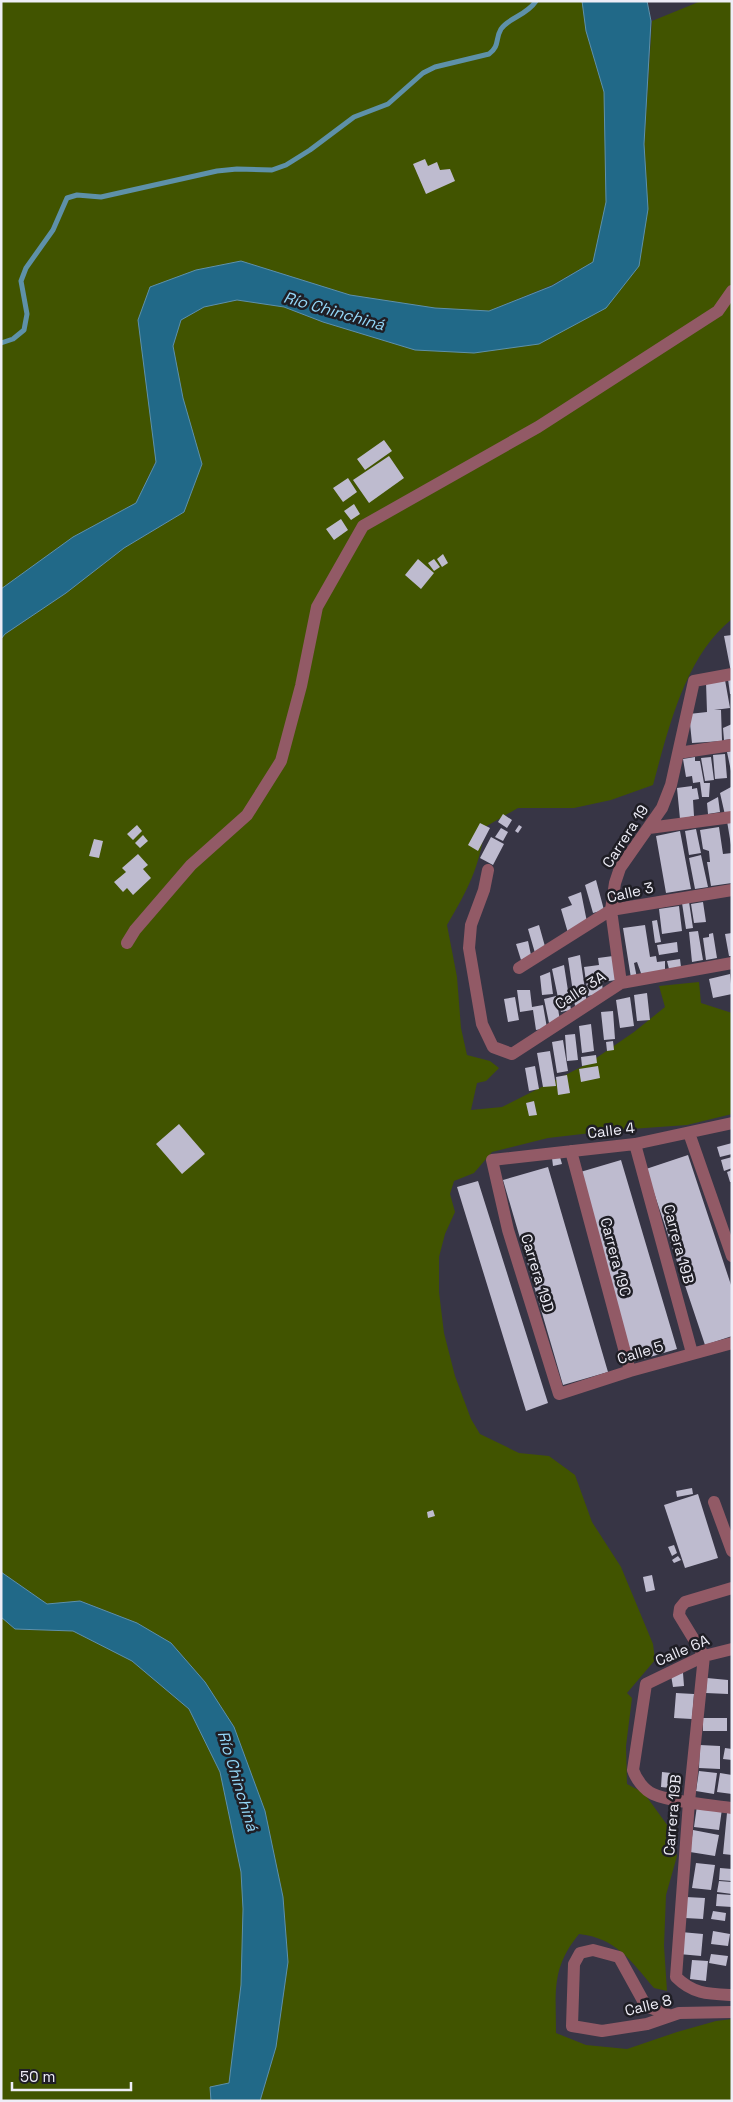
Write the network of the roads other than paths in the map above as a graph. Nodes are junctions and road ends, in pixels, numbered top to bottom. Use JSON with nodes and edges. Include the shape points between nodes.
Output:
{"nodes":[{"id":1,"x":732,"y":291,"type":"edge"},
{"id":2,"x":732,"y":674,"type":"edge"},
{"id":3,"x":732,"y":745,"type":"edge"},
{"id":4,"x":678,"y":753,"type":"junction"},
{"id":5,"x":732,"y":817,"type":"edge"},
{"id":6,"x":649,"y":828,"type":"junction"},
{"id":7,"x":488,"y":870,"type":"dead end"},
{"id":8,"x":732,"y":890,"type":"edge"},
{"id":9,"x":611,"y":910,"type":"junction"},
{"id":10,"x":127,"y":943,"type":"dead end"},
{"id":11,"x":732,"y":963,"type":"edge"},
{"id":12,"x":519,"y":968,"type":"dead end"},
{"id":13,"x":621,"y":983,"type":"junction"},
{"id":14,"x":732,"y":1123,"type":"edge"},
{"id":15,"x":689,"y":1133,"type":"junction"},
{"id":16,"x":635,"y":1144,"type":"junction"},
{"id":17,"x":571,"y":1151,"type":"junction"},
{"id":18,"x":492,"y":1160,"type":"joint"},
{"id":19,"x":732,"y":1256,"type":"edge"},
{"id":20,"x":732,"y":1343,"type":"edge"},
{"id":21,"x":692,"y":1353,"type":"junction"},
{"id":22,"x":630,"y":1371,"type":"junction"},
{"id":23,"x":558,"y":1394,"type":"joint"},
{"id":24,"x":714,"y":1502,"type":"dead end"},
{"id":25,"x":732,"y":1552,"type":"edge"},
{"id":26,"x":732,"y":1588,"type":"edge"},
{"id":27,"x":732,"y":1649,"type":"edge"},
{"id":28,"x":704,"y":1656,"type":"junction"},
{"id":29,"x":689,"y":1802,"type":"junction"},
{"id":30,"x":732,"y":1808,"type":"edge"},
{"id":31,"x":732,"y":1996,"type":"edge"},
{"id":32,"x":732,"y":2012,"type":"edge"},
{"id":33,"x":669,"y":2015,"type":"junction"}],
"edges":[{"from":1,"to":10,"type":"street","via":[[718,311],[538,428],[363,526],[317,607],[281,761],[247,815],[191,865]]},
{"from":2,"to":4,"type":"street","name":"Carrera 19","via":[[694,681]]},
{"from":3,"to":4,"type":"street"},
{"from":4,"to":6,"type":"street","name":"Carrera 19","via":[[671,785]]},
{"from":5,"to":6,"type":"street"},
{"from":6,"to":9,"type":"street","name":"Carrera 19","via":[[620,868]]},
{"from":7,"to":13,"type":"street","name":"Calle 3A","via":[[471,925],[469,948],[482,1024],[493,1047],[512,1054]]},
{"from":8,"to":9,"type":"street","name":"Calle 3"},
{"from":9,"to":12,"type":"street","name":"Calle 3"},
{"from":9,"to":13,"type":"street","name":"Carrera 19"},
{"from":11,"to":13,"type":"street","name":"Calle 3A"},
{"from":14,"to":15,"type":"street","name":"Calle 4"},
{"from":15,"to":16,"type":"street","name":"Calle 4"},
{"from":15,"to":19,"type":"street"},
{"from":16,"to":17,"type":"street","name":"Calle 4"},
{"from":16,"to":21,"type":"street","name":"Carrera 19B"},
{"from":17,"to":18,"type":"street","name":"Calle 4"},
{"from":17,"to":22,"type":"street","name":"Carrera 19C"},
{"from":18,"to":23,"type":"street","name":"Carrera 19D","via":[[508,1230]]},
{"from":20,"to":21,"type":"street","name":"Calle 5"},
{"from":21,"to":22,"type":"street","name":"Calle 5"},
{"from":22,"to":23,"type":"street","name":"Calle 5"},
{"from":24,"to":25,"type":"street"},
{"from":26,"to":28,"type":"street","via":[[685,1602],[680,1608],[679,1615]]},
{"from":27,"to":28,"type":"street","name":"Calle 6A"},
{"from":28,"to":29,"type":"street","name":"Carrera 19B"},
{"from":28,"to":29,"type":"street","name":"Calle 6A","via":[[646,1684],[633,1770],[636,1779],[652,1794]]},
{"from":29,"to":30,"type":"street"},
{"from":29,"to":31,"type":"street","name":"Carrera 19B","via":[[676,1977],[686,1987],[706,1994]]},
{"from":32,"to":33,"type":"street","name":"Calle 8"},
{"from":33,"to":33,"type":"street","name":"Calle 8","via":[[646,2006],[619,1957],[593,1950],[580,1953],[574,1964],[572,2026],[602,2031],[647,2024]]}]}
